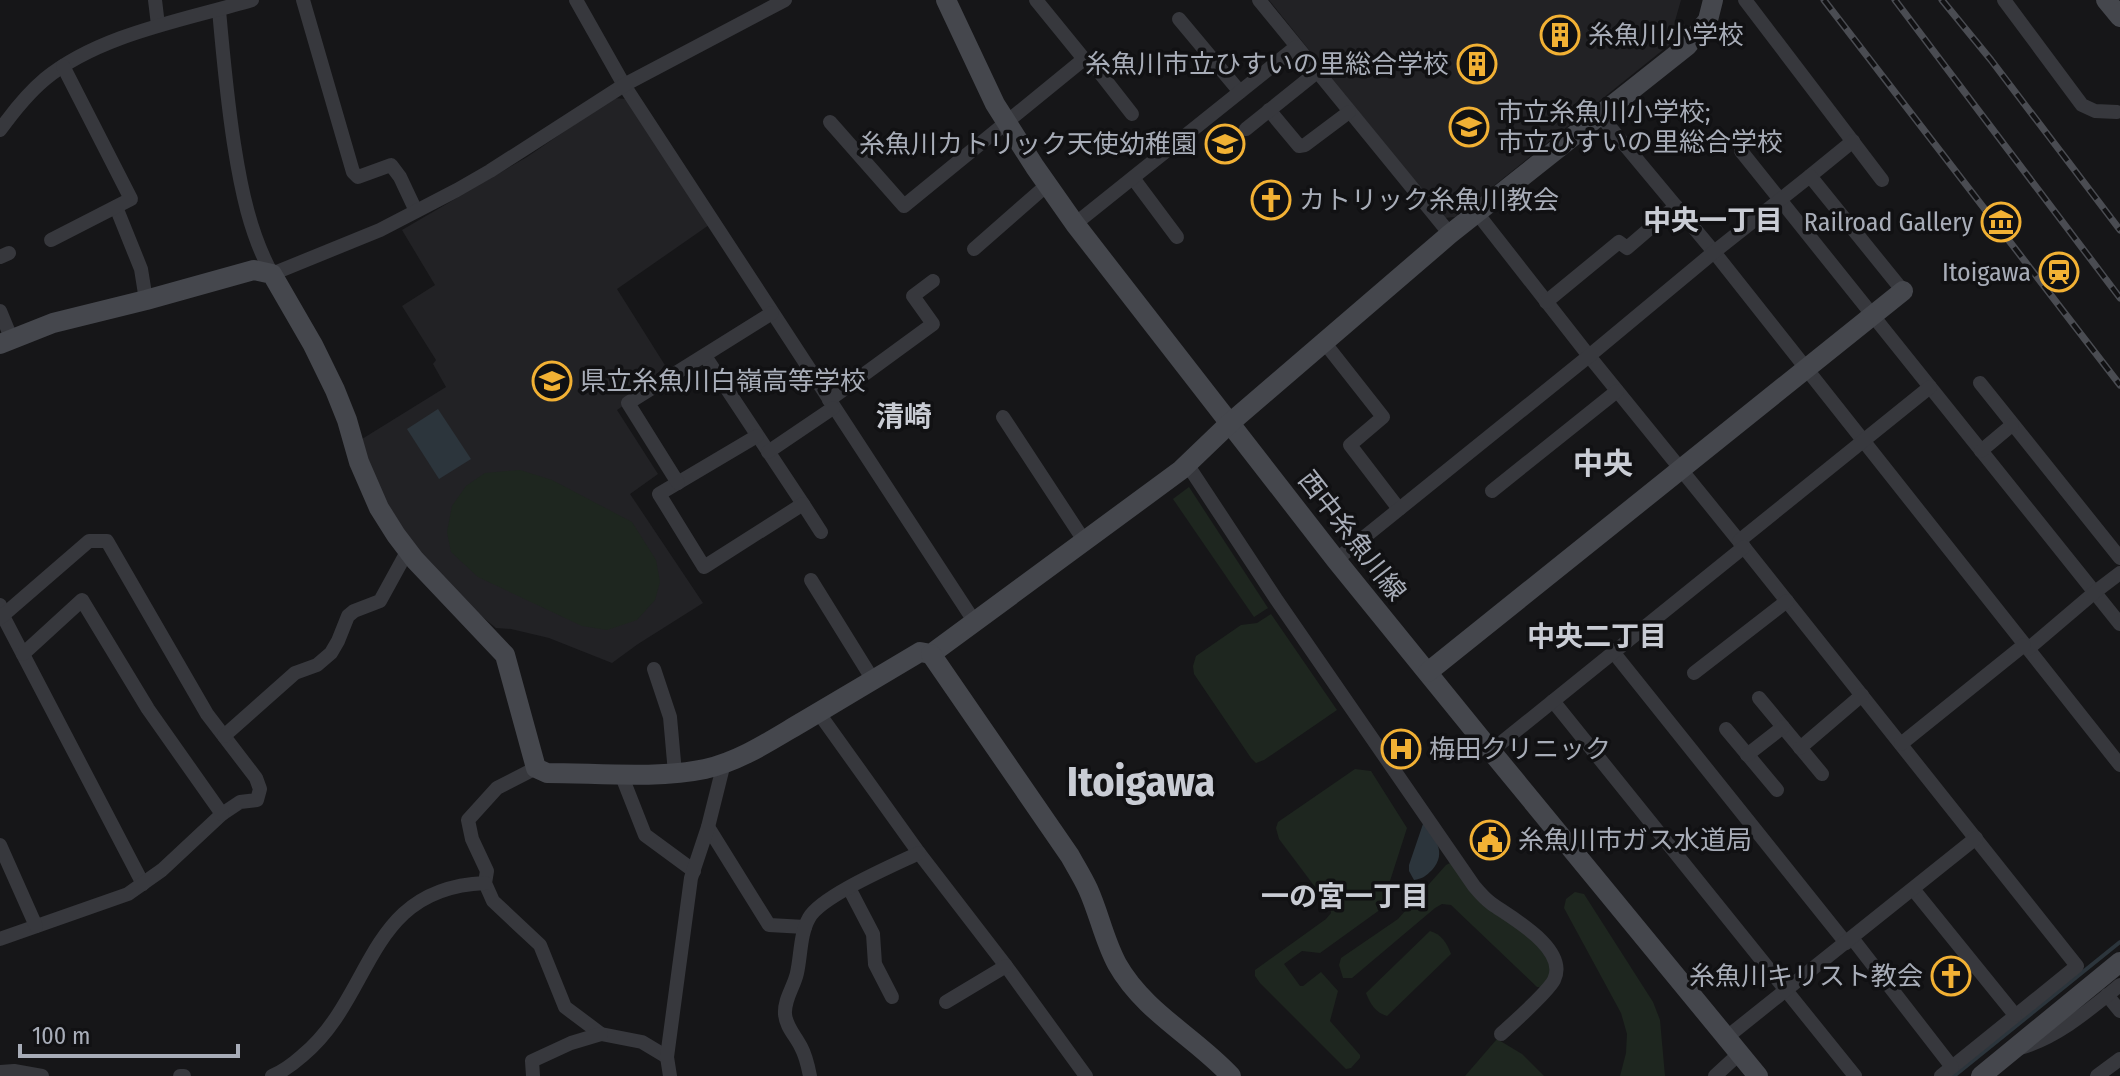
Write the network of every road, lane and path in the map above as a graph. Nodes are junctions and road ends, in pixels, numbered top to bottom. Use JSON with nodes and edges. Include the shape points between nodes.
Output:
{"nodes":[{"id":1,"x":155,"y":0,"type":"edge"},
{"id":2,"x":252,"y":0,"type":"edge"},
{"id":3,"x":303,"y":0,"type":"edge"},
{"id":4,"x":576,"y":0,"type":"edge"},
{"id":5,"x":785,"y":0,"type":"edge"},
{"id":6,"x":946,"y":0,"type":"edge"},
{"id":7,"x":1036,"y":0,"type":"edge"},
{"id":8,"x":1259,"y":0,"type":"edge"},
{"id":9,"x":1713,"y":0,"type":"edge"},
{"id":10,"x":1745,"y":0,"type":"edge"},
{"id":11,"x":2004,"y":0,"type":"edge"},
{"id":12,"x":2106,"y":0,"type":"edge"},
{"id":13,"x":219,"y":10,"type":"junction"},
{"id":14,"x":2120,"y":17,"type":"edge"},
{"id":15,"x":1179,"y":19,"type":"dead end"},
{"id":16,"x":158,"y":25,"type":"junction"},
{"id":17,"x":1296,"y":47,"type":"junction"},
{"id":18,"x":1084,"y":59,"type":"junction"},
{"id":19,"x":63,"y":66,"type":"junction"},
{"id":20,"x":1317,"y":72,"type":"junction"},
{"id":21,"x":624,"y":85,"type":"junction"},
{"id":22,"x":1240,"y":92,"type":"junction"},
{"id":23,"x":1269,"y":110,"type":"junction"},
{"id":24,"x":1349,"y":112,"type":"junction"},
{"id":25,"x":2119,"y":113,"type":"edge"},
{"id":26,"x":1132,"y":114,"type":"dead end"},
{"id":27,"x":1599,"y":114,"type":"junction"},
{"id":28,"x":1006,"y":121,"type":"junction"},
{"id":29,"x":830,"y":122,"type":"dead end"},
{"id":30,"x":1246,"y":129,"type":"dead end"},
{"id":31,"x":0,"y":130,"type":"edge"},
{"id":32,"x":1853,"y":141,"type":"junction"},
{"id":33,"x":1741,"y":151,"type":"dead end"},
{"id":34,"x":1810,"y":176,"type":"junction"},
{"id":35,"x":1133,"y":178,"type":"junction"},
{"id":36,"x":1882,"y":180,"type":"dead end"},
{"id":37,"x":1047,"y":185,"type":"junction"},
{"id":38,"x":1781,"y":200,"type":"junction"},
{"id":39,"x":1676,"y":206,"type":"junction"},
{"id":40,"x":116,"y":207,"type":"junction"},
{"id":41,"x":416,"y":211,"type":"junction"},
{"id":42,"x":1477,"y":213,"type":"junction"},
{"id":43,"x":1075,"y":224,"type":"junction"},
{"id":44,"x":1450,"y":234,"type":"junction"},
{"id":45,"x":1177,"y":237,"type":"dead end"},
{"id":46,"x":51,"y":240,"type":"dead end"},
{"id":47,"x":974,"y":249,"type":"dead end"},
{"id":48,"x":1714,"y":252,"type":"junction"},
{"id":49,"x":272,"y":274,"type":"junction"},
{"id":50,"x":933,"y":281,"type":"dead end"},
{"id":51,"x":1903,"y":291,"type":"joint"},
{"id":52,"x":146,"y":300,"type":"junction"},
{"id":53,"x":1546,"y":302,"type":"junction"},
{"id":54,"x":0,"y":311,"type":"edge"},
{"id":55,"x":772,"y":313,"type":"junction"},
{"id":56,"x":1872,"y":315,"type":"junction"},
{"id":57,"x":6,"y":342,"type":"edge"},
{"id":58,"x":1324,"y":342,"type":"junction"},
{"id":59,"x":705,"y":356,"type":"junction"},
{"id":60,"x":1589,"y":356,"type":"junction"},
{"id":61,"x":1805,"y":368,"type":"junction"},
{"id":62,"x":1980,"y":383,"type":"dead end"},
{"id":63,"x":1930,"y":387,"type":"junction"},
{"id":64,"x":1617,"y":391,"type":"junction"},
{"id":65,"x":831,"y":404,"type":"junction"},
{"id":66,"x":1003,"y":417,"type":"dead end"},
{"id":67,"x":1230,"y":423,"type":"junction"},
{"id":68,"x":2012,"y":425,"type":"junction"},
{"id":69,"x":757,"y":436,"type":"junction"},
{"id":70,"x":1863,"y":441,"type":"junction"},
{"id":71,"x":1981,"y":451,"type":"junction"},
{"id":72,"x":768,"y":452,"type":"junction"},
{"id":73,"x":1187,"y":464,"type":"junction"},
{"id":74,"x":1680,"y":469,"type":"junction"},
{"id":75,"x":678,"y":483,"type":"junction"},
{"id":76,"x":1492,"y":491,"type":"dead end"},
{"id":77,"x":803,"y":504,"type":"junction"},
{"id":78,"x":1399,"y":509,"type":"junction"},
{"id":79,"x":821,"y":532,"type":"dead end"},
{"id":80,"x":1085,"y":542,"type":"junction"},
{"id":81,"x":1741,"y":544,"type":"junction"},
{"id":82,"x":408,"y":550,"type":"junction"},
{"id":83,"x":2120,"y":558,"type":"edge"},
{"id":84,"x":1336,"y":560,"type":"junction"},
{"id":85,"x":2120,"y":573,"type":"edge"},
{"id":86,"x":811,"y":580,"type":"dead end"},
{"id":87,"x":2095,"y":592,"type":"junction"},
{"id":88,"x":1787,"y":601,"type":"junction"},
{"id":89,"x":1,"y":613,"type":"edge"},
{"id":90,"x":974,"y":621,"type":"junction"},
{"id":91,"x":2120,"y":624,"type":"edge"},
{"id":92,"x":2026,"y":647,"type":"junction"},
{"id":93,"x":1614,"y":653,"type":"junction"},
{"id":94,"x":23,"y":654,"type":"junction"},
{"id":95,"x":931,"y":654,"type":"junction"},
{"id":96,"x":654,"y":669,"type":"dead end"},
{"id":97,"x":1428,"y":672,"type":"junction"},
{"id":98,"x":1694,"y":673,"type":"dead end"},
{"id":99,"x":873,"y":680,"type":"junction"},
{"id":100,"x":1862,"y":695,"type":"junction"},
{"id":101,"x":1759,"y":698,"type":"dead end"},
{"id":102,"x":1553,"y":701,"type":"junction"},
{"id":103,"x":818,"y":712,"type":"junction"},
{"id":104,"x":1783,"y":727,"type":"junction"},
{"id":105,"x":1726,"y":729,"type":"dead end"},
{"id":106,"x":224,"y":736,"type":"junction"},
{"id":107,"x":1901,"y":744,"type":"junction"},
{"id":108,"x":1800,"y":748,"type":"junction"},
{"id":109,"x":1491,"y":751,"type":"junction"},
{"id":110,"x":1747,"y":755,"type":"junction"},
{"id":111,"x":724,"y":763,"type":"junction"},
{"id":112,"x":2120,"y":765,"type":"edge"},
{"id":113,"x":536,"y":768,"type":"junction"},
{"id":114,"x":675,"y":773,"type":"junction"},
{"id":115,"x":621,"y":774,"type":"junction"},
{"id":116,"x":1822,"y":774,"type":"dead end"},
{"id":117,"x":1777,"y":790,"type":"dead end"},
{"id":118,"x":222,"y":814,"type":"junction"},
{"id":119,"x":708,"y":827,"type":"junction"},
{"id":120,"x":1976,"y":838,"type":"junction"},
{"id":121,"x":0,"y":845,"type":"edge"},
{"id":122,"x":919,"y":853,"type":"junction"},
{"id":123,"x":694,"y":871,"type":"junction"},
{"id":124,"x":485,"y":883,"type":"junction"},
{"id":125,"x":143,"y":884,"type":"junction"},
{"id":126,"x":849,"y":888,"type":"junction"},
{"id":127,"x":1913,"y":889,"type":"junction"},
{"id":128,"x":36,"y":926,"type":"junction"},
{"id":129,"x":805,"y":927,"type":"junction"},
{"id":130,"x":0,"y":939,"type":"edge"},
{"id":131,"x":1849,"y":940,"type":"junction"},
{"id":132,"x":2120,"y":962,"type":"edge"},
{"id":133,"x":1006,"y":966,"type":"junction"},
{"id":134,"x":2120,"y":985,"type":"edge"},
{"id":135,"x":1787,"y":990,"type":"junction"},
{"id":136,"x":2107,"y":995,"type":"junction"},
{"id":137,"x":892,"y":997,"type":"dead end"},
{"id":138,"x":946,"y":1002,"type":"dead end"},
{"id":139,"x":2120,"y":1011,"type":"edge"},
{"id":140,"x":2015,"y":1015,"type":"junction"},
{"id":141,"x":601,"y":1034,"type":"junction"},
{"id":142,"x":1501,"y":1034,"type":"dead end"},
{"id":143,"x":1733,"y":1045,"type":"junction"},
{"id":144,"x":2014,"y":1049,"type":"junction"},
{"id":145,"x":667,"y":1057,"type":"junction"},
{"id":146,"x":2120,"y":1059,"type":"edge"},
{"id":147,"x":1947,"y":1071,"type":"edge"},
{"id":148,"x":0,"y":1072,"type":"edge"},
{"id":149,"x":42,"y":1076,"type":"edge"},
{"id":150,"x":272,"y":1076,"type":"edge"},
{"id":151,"x":533,"y":1076,"type":"edge"},
{"id":152,"x":670,"y":1076,"type":"edge"},
{"id":153,"x":810,"y":1076,"type":"edge"},
{"id":154,"x":1086,"y":1076,"type":"edge"},
{"id":155,"x":1231,"y":1076,"type":"edge"},
{"id":156,"x":1715,"y":1076,"type":"edge"},
{"id":157,"x":1758,"y":1076,"type":"edge"},
{"id":158,"x":1855,"y":1076,"type":"edge"},
{"id":159,"x":1981,"y":1076,"type":"edge"},
{"id":160,"x":2097,"y":1076,"type":"edge"}],
"edges":[{"from":1,"to":16,"type":"street"},
{"from":2,"to":13,"type":"street"},
{"from":3,"to":41,"type":"street","via":[[353,172],[358,177],[391,165]]},
{"from":4,"to":21,"type":"street"},
{"from":5,"to":21,"type":"street"},
{"from":6,"to":28,"type":"street","name":"西中糸魚川線"},
{"from":7,"to":18,"type":"street"},
{"from":8,"to":17,"type":"street"},
{"from":9,"to":27,"type":"street","via":[[1708,20],[1687,46]]},
{"from":10,"to":32,"type":"street"},
{"from":11,"to":25,"type":"street","via":[[2082,105]]},
{"from":12,"to":14,"type":"street"},
{"from":13,"to":16,"type":"street"},
{"from":13,"to":49,"type":"street","via":[[243,197]]},
{"from":15,"to":22,"type":"street"},
{"from":16,"to":19,"type":"street"},
{"from":17,"to":20,"type":"street"},
{"from":17,"to":22,"type":"street"},
{"from":18,"to":26,"type":"street"},
{"from":18,"to":28,"type":"street"},
{"from":19,"to":31,"type":"street","via":[[29,94]]},
{"from":19,"to":40,"type":"street","via":[[131,199]]},
{"from":20,"to":23,"type":"street"},
{"from":20,"to":24,"type":"street"},
{"from":21,"to":41,"type":"street","via":[[490,171]]},
{"from":21,"to":55,"type":"street"},
{"from":22,"to":35,"type":"street"},
{"from":23,"to":24,"type":"street","via":[[1299,146]]},
{"from":23,"to":30,"type":"street"},
{"from":24,"to":44,"type":"street"},
{"from":27,"to":39,"type":"street"},
{"from":27,"to":42,"type":"street"},
{"from":28,"to":29,"type":"street","via":[[904,206]]},
{"from":28,"to":37,"type":"street","name":"西中糸魚川線"},
{"from":32,"to":34,"type":"street"},
{"from":32,"to":36,"type":"street"},
{"from":33,"to":38,"type":"street"},
{"from":34,"to":38,"type":"street"},
{"from":34,"to":51,"type":"street"},
{"from":35,"to":43,"type":"street"},
{"from":35,"to":45,"type":"street"},
{"from":37,"to":43,"type":"street","name":"西中糸魚川線"},
{"from":37,"to":47,"type":"street"},
{"from":38,"to":48,"type":"street"},
{"from":38,"to":56,"type":"street"},
{"from":39,"to":48,"type":"street"},
{"from":39,"to":53,"type":"street","via":[[1627,248],[1619,242]]},
{"from":40,"to":46,"type":"street"},
{"from":40,"to":52,"type":"street","via":[[141,269]]},
{"from":41,"to":49,"type":"street"},
{"from":42,"to":44,"type":"street"},
{"from":42,"to":53,"type":"street"},
{"from":43,"to":67,"type":"street","name":"西中糸魚川線"},
{"from":44,"to":58,"type":"street"},
{"from":48,"to":60,"type":"street"},
{"from":48,"to":61,"type":"street"},
{"from":49,"to":52,"type":"street","via":[[254,270]]},
{"from":49,"to":82,"type":"street","via":[[335,390],[368,486]]},
{"from":50,"to":65,"type":"street","via":[[913,296],[933,324]]},
{"from":51,"to":56,"type":"street"},
{"from":52,"to":57,"type":"street","via":[[53,323]]},
{"from":53,"to":60,"type":"street"},
{"from":54,"to":57,"type":"street"},
{"from":55,"to":59,"type":"street"},
{"from":55,"to":65,"type":"street"},
{"from":56,"to":61,"type":"street"},
{"from":56,"to":63,"type":"street"},
{"from":58,"to":67,"type":"street"},
{"from":58,"to":78,"type":"street","via":[[1383,417],[1350,445]]},
{"from":59,"to":69,"type":"street"},
{"from":59,"to":75,"type":"street","via":[[628,403]]},
{"from":60,"to":64,"type":"street"},
{"from":60,"to":78,"type":"street"},
{"from":61,"to":70,"type":"street"},
{"from":61,"to":74,"type":"street"},
{"from":62,"to":68,"type":"street"},
{"from":63,"to":70,"type":"street"},
{"from":63,"to":71,"type":"street"},
{"from":64,"to":74,"type":"street"},
{"from":64,"to":76,"type":"street"},
{"from":65,"to":72,"type":"street"},
{"from":65,"to":90,"type":"street"},
{"from":66,"to":80,"type":"street"},
{"from":67,"to":73,"type":"street"},
{"from":67,"to":84,"type":"street","name":"西中糸魚川線"},
{"from":68,"to":71,"type":"street"},
{"from":68,"to":83,"type":"street"},
{"from":69,"to":72,"type":"street"},
{"from":69,"to":75,"type":"street"},
{"from":70,"to":81,"type":"street"},
{"from":70,"to":92,"type":"street"},
{"from":71,"to":87,"type":"street"},
{"from":72,"to":77,"type":"street"},
{"from":73,"to":80,"type":"street"},
{"from":73,"to":142,"type":"street","via":[[1474,886],[1555,957],[1553,982]]},
{"from":74,"to":81,"type":"street"},
{"from":74,"to":97,"type":"street"},
{"from":75,"to":77,"type":"street","via":[[659,494],[704,567]]},
{"from":77,"to":79,"type":"street"},
{"from":78,"to":84,"type":"street"},
{"from":80,"to":90,"type":"street"},
{"from":81,"to":88,"type":"street"},
{"from":81,"to":93,"type":"street"},
{"from":82,"to":106,"type":"street","via":[[380,601],[348,616],[331,653],[295,673]]},
{"from":82,"to":113,"type":"street","via":[[505,655]]},
{"from":84,"to":97,"type":"street","name":"西中糸魚川線"},
{"from":85,"to":87,"type":"street"},
{"from":86,"to":99,"type":"street"},
{"from":87,"to":91,"type":"street"},
{"from":87,"to":92,"type":"street"},
{"from":88,"to":98,"type":"street"},
{"from":88,"to":100,"type":"street"},
{"from":89,"to":94,"type":"street"},
{"from":89,"to":106,"type":"street","via":[[89,541],[107,541]]},
{"from":90,"to":95,"type":"street"},
{"from":92,"to":107,"type":"street"},
{"from":92,"to":112,"type":"street"},
{"from":93,"to":102,"type":"street"},
{"from":93,"to":131,"type":"street"},
{"from":94,"to":118,"type":"street","via":[[82,600],[148,709]]},
{"from":94,"to":125,"type":"street"},
{"from":95,"to":99,"type":"street","via":[[920,652]]},
{"from":95,"to":155,"type":"street","via":[[1070,856],[1117,965],[1156,1012]]},
{"from":96,"to":114,"type":"street","via":[[670,717]]},
{"from":97,"to":109,"type":"street","name":"西中糸魚川線"},
{"from":99,"to":103,"type":"street"},
{"from":100,"to":107,"type":"street"},
{"from":100,"to":108,"type":"street"},
{"from":101,"to":104,"type":"street"},
{"from":102,"to":109,"type":"street"},
{"from":102,"to":135,"type":"street"},
{"from":103,"to":111,"type":"street"},
{"from":103,"to":122,"type":"street"},
{"from":104,"to":108,"type":"street"},
{"from":104,"to":110,"type":"street"},
{"from":105,"to":110,"type":"street"},
{"from":106,"to":118,"type":"street","via":[[260,789],[257,800],[240,802]]},
{"from":107,"to":120,"type":"street"},
{"from":108,"to":116,"type":"street"},
{"from":109,"to":143,"type":"street","name":"西中糸魚川線"},
{"from":110,"to":117,"type":"street"},
{"from":111,"to":114,"type":"street"},
{"from":111,"to":119,"type":"street"},
{"from":113,"to":115,"type":"street","via":[[547,773]]},
{"from":113,"to":124,"type":"street","via":[[497,788],[468,820],[487,871]]},
{"from":114,"to":115,"type":"street"},
{"from":115,"to":123,"type":"street","via":[[645,835]]},
{"from":118,"to":125,"type":"street"},
{"from":119,"to":123,"type":"street"},
{"from":119,"to":129,"type":"street","via":[[769,925]]},
{"from":120,"to":127,"type":"street"},
{"from":120,"to":140,"type":"street","via":[[2077,966]]},
{"from":121,"to":128,"type":"street"},
{"from":122,"to":126,"type":"street"},
{"from":122,"to":133,"type":"street"},
{"from":123,"to":145,"type":"street"},
{"from":124,"to":141,"type":"street","via":[[493,901],[540,945],[565,1007]]},
{"from":124,"to":150,"type":"street","via":[[436,893],[402,915],[383,936],[329,1029]]},
{"from":125,"to":128,"type":"street"},
{"from":126,"to":129,"type":"street","via":[[816,907]]},
{"from":126,"to":137,"type":"street","via":[[873,934],[875,964]]},
{"from":127,"to":131,"type":"street"},
{"from":127,"to":140,"type":"street"},
{"from":128,"to":130,"type":"street"},
{"from":129,"to":153,"type":"street","via":[[785,1014]]},
{"from":131,"to":135,"type":"street"},
{"from":131,"to":147,"type":"street"},
{"from":132,"to":144,"type":"street"},
{"from":133,"to":138,"type":"street"},
{"from":133,"to":154,"type":"street"},
{"from":134,"to":136,"type":"street"},
{"from":135,"to":143,"type":"street"},
{"from":135,"to":158,"type":"street"},
{"from":136,"to":139,"type":"street"},
{"from":136,"to":144,"type":"street","via":[[2060,1031]]},
{"from":140,"to":147,"type":"street"},
{"from":141,"to":145,"type":"street","via":[[642,1042]]},
{"from":141,"to":151,"type":"street","via":[[532,1061]]},
{"from":143,"to":156,"type":"street"},
{"from":143,"to":157,"type":"street","name":"西中糸魚川線"},
{"from":144,"to":159,"type":"street"},
{"from":145,"to":152,"type":"street"},
{"from":146,"to":160,"type":"street"},
{"from":148,"to":149,"type":"street"}]}
